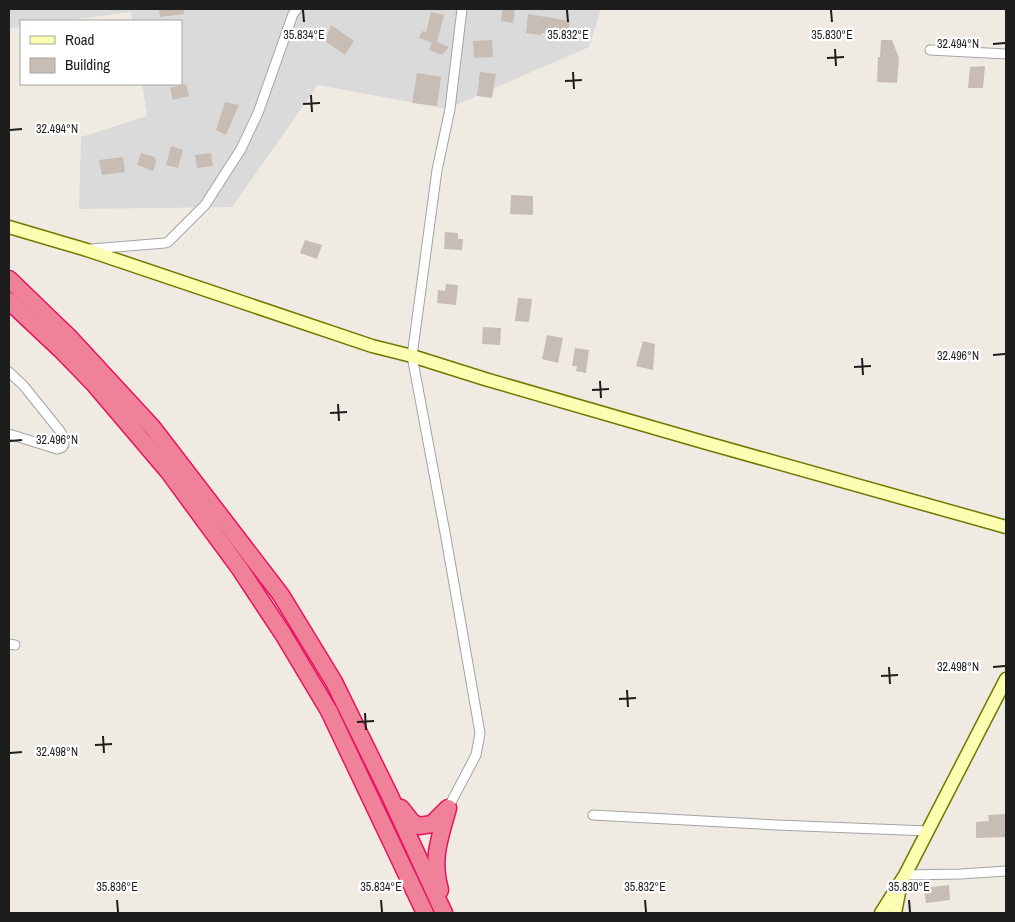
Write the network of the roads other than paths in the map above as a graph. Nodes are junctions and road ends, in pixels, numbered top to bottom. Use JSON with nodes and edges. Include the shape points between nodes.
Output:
{"nodes":[{"id":1,"x":296,"y":9,"type":"edge"},
{"id":2,"x":462,"y":9,"type":"edge"},
{"id":3,"x":930,"y":50,"type":"dead end"},
{"id":4,"x":1006,"y":54,"type":"edge"},
{"id":5,"x":9,"y":227,"type":"edge"},
{"id":6,"x":87,"y":250,"type":"junction"},
{"id":7,"x":9,"y":279,"type":"edge"},
{"id":8,"x":9,"y":301,"type":"edge"},
{"id":9,"x":412,"y":356,"type":"junction"},
{"id":10,"x":9,"y":372,"type":"edge"},
{"id":11,"x":9,"y":434,"type":"edge"},
{"id":12,"x":1006,"y":526,"type":"edge"},
{"id":13,"x":1006,"y":679,"type":"edge"},
{"id":14,"x":389,"y":794,"type":"junction"},
{"id":15,"x":448,"y":808,"type":"junction"},
{"id":16,"x":593,"y":815,"type":"dead end"},
{"id":17,"x":928,"y":831,"type":"junction"},
{"id":18,"x":394,"y":850,"type":"junction"},
{"id":19,"x":1006,"y":871,"type":"edge"},
{"id":20,"x":903,"y":878,"type":"junction"},
{"id":21,"x":413,"y":913,"type":"edge"},
{"id":22,"x":425,"y":913,"type":"edge"},
{"id":23,"x":445,"y":913,"type":"edge"},
{"id":24,"x":881,"y":913,"type":"edge"},
{"id":25,"x":895,"y":913,"type":"edge"}],
"edges":[{"from":1,"to":6,"type":"street","via":[[258,113],[241,149],[205,205],[165,243]]},
{"from":2,"to":9,"type":"street"},
{"from":3,"to":4,"type":"street"},
{"from":5,"to":6,"type":"street"},
{"from":6,"to":9,"type":"street","via":[[372,346]]},
{"from":7,"to":14,"type":"highway","via":[[69,337],[153,428],[281,595],[334,682]]},
{"from":8,"to":18,"type":"highway","via":[[95,385],[168,471],[240,568],[329,711]]},
{"from":9,"to":12,"type":"street","via":[[703,442]]},
{"from":9,"to":15,"type":"street","via":[[480,733],[476,755]]},
{"from":10,"to":11,"type":"street","via":[[60,431],[64,444],[57,449]]},
{"from":13,"to":17,"type":"street"},
{"from":14,"to":15,"type":"highway","via":[[419,826],[432,824]]},
{"from":14,"to":23,"type":"highway"},
{"from":15,"to":23,"type":"highway","via":[[435,866]]},
{"from":16,"to":17,"type":"street"},
{"from":17,"to":20,"type":"street"},
{"from":18,"to":21,"type":"highway"},
{"from":18,"to":22,"type":"highway"},
{"from":19,"to":20,"type":"street"},
{"from":20,"to":24,"type":"street"},
{"from":20,"to":25,"type":"street"}]}
